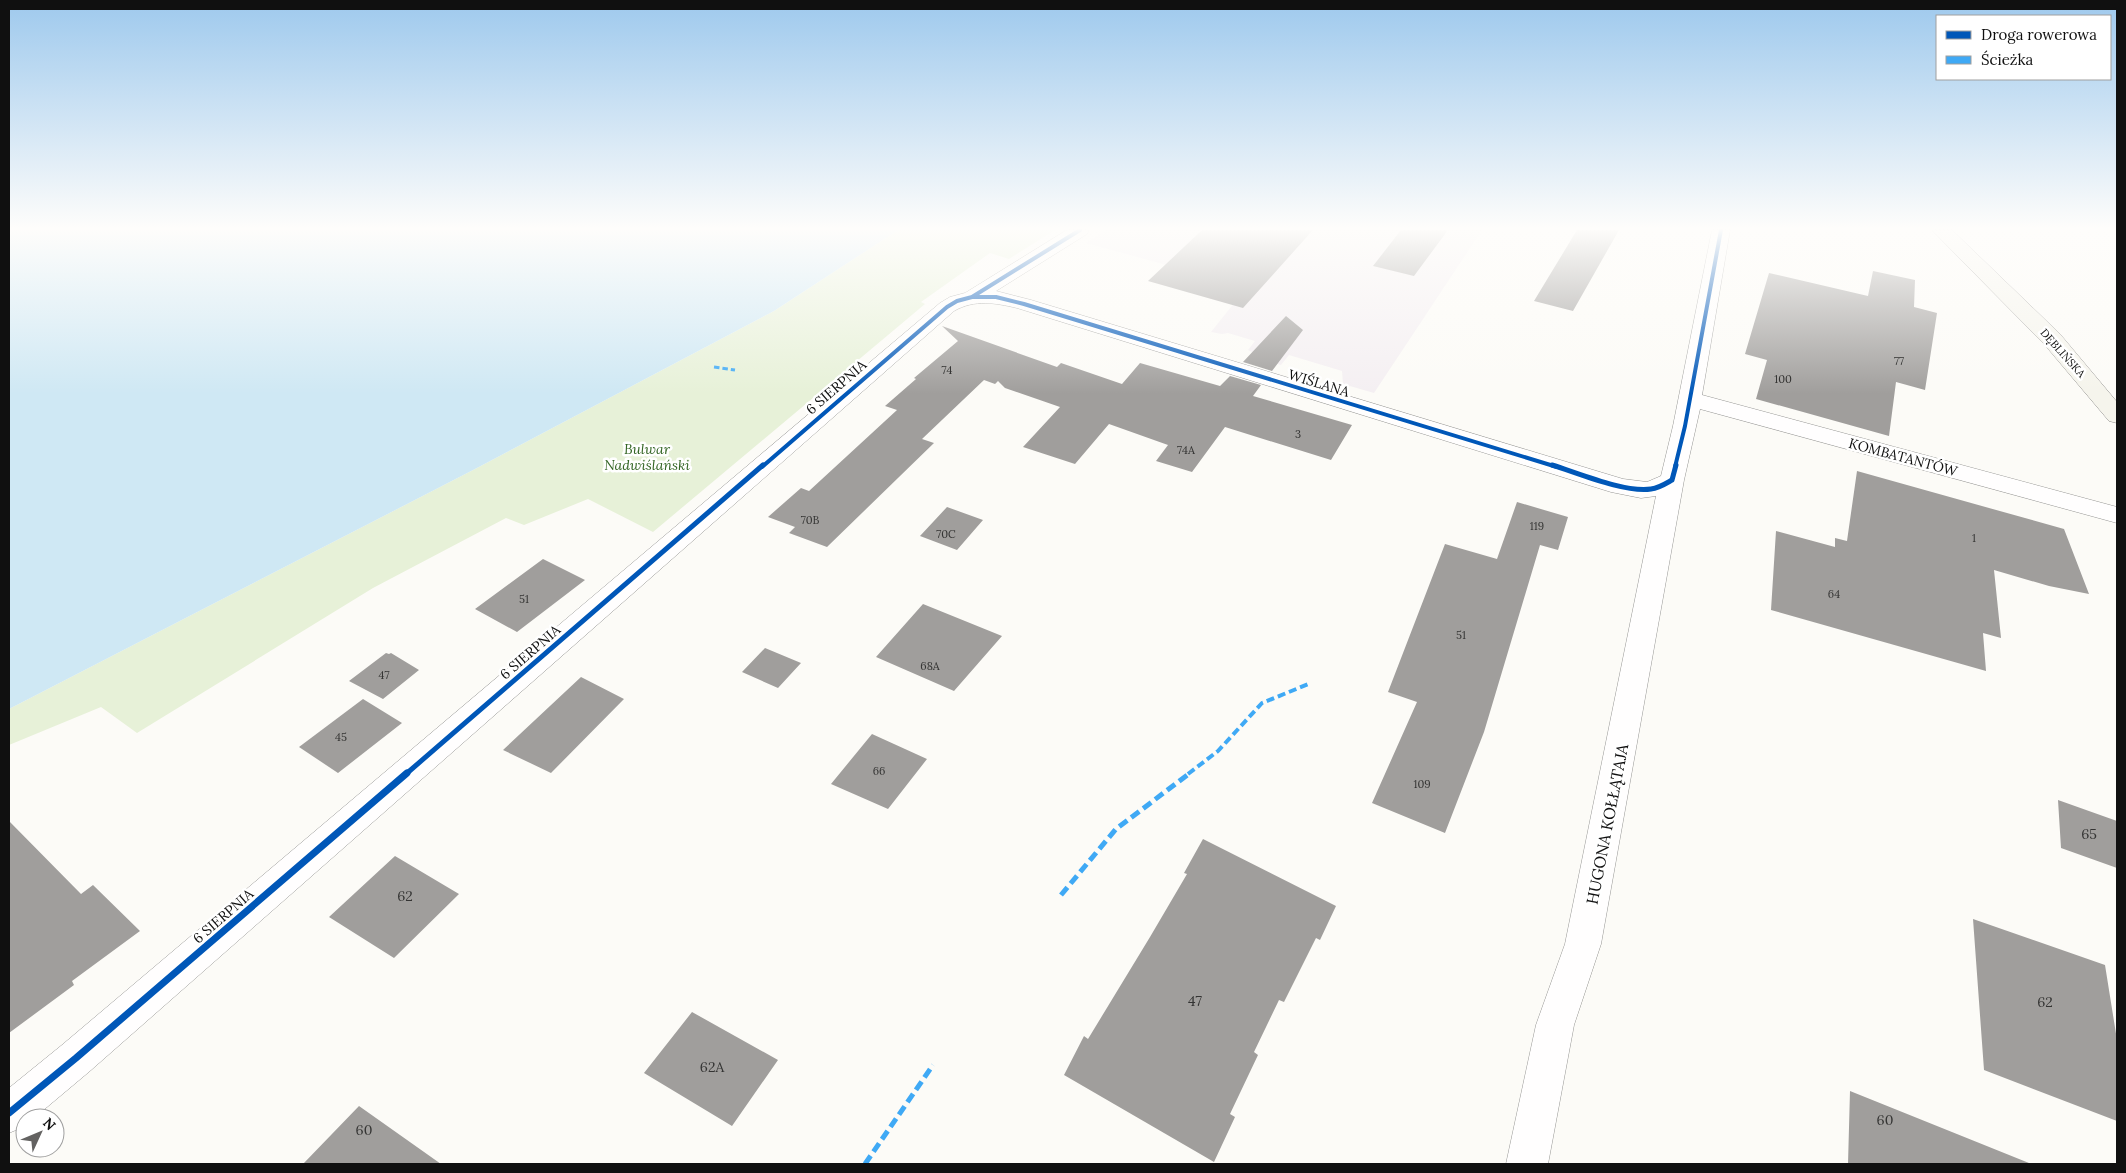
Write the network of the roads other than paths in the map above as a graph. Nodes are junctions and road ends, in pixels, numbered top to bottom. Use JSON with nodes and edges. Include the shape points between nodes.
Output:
{"nodes":[{"id":1,"x":992,"y":285,"type":"edge"},
{"id":2,"x":1711,"y":285,"type":"edge"},
{"id":3,"x":1997,"y":285,"type":"edge"},
{"id":4,"x":972,"y":297,"type":"junction"},
{"id":5,"x":1689,"y":399,"type":"junction"},
{"id":6,"x":2117,"y":416,"type":"edge"},
{"id":7,"x":1666,"y":484,"type":"junction"},
{"id":8,"x":2117,"y":515,"type":"edge"},
{"id":9,"x":9,"y":1113,"type":"edge"},
{"id":10,"x":1528,"y":1164,"type":"edge"}],
"edges":[{"from":1,"to":4,"type":"street","name":"6 SIERPNIA"},
{"from":2,"to":5,"type":"street","name":"HUGONA KOŁŁĄTAJA"},
{"from":3,"to":6,"type":"main road","name":"DĘBLIŃSKA","via":[[2052,339]]},
{"from":4,"to":7,"type":"street","name":"WIŚLANA","via":[[996,297],[1024,304],[1620,486],[1644,491]]},
{"from":4,"to":9,"type":"street","name":"6 SIERPNIA","via":[[946,307]]},
{"from":5,"to":7,"type":"street","name":"HUGONA KOŁŁĄTAJA","via":[[1685,426]]},
{"from":5,"to":8,"type":"street","name":"KOMBATANTÓW"},
{"from":7,"to":10,"type":"street","name":"HUGONA KOŁŁĄTAJA","via":[[1584,944],[1555,1025]]}]}
